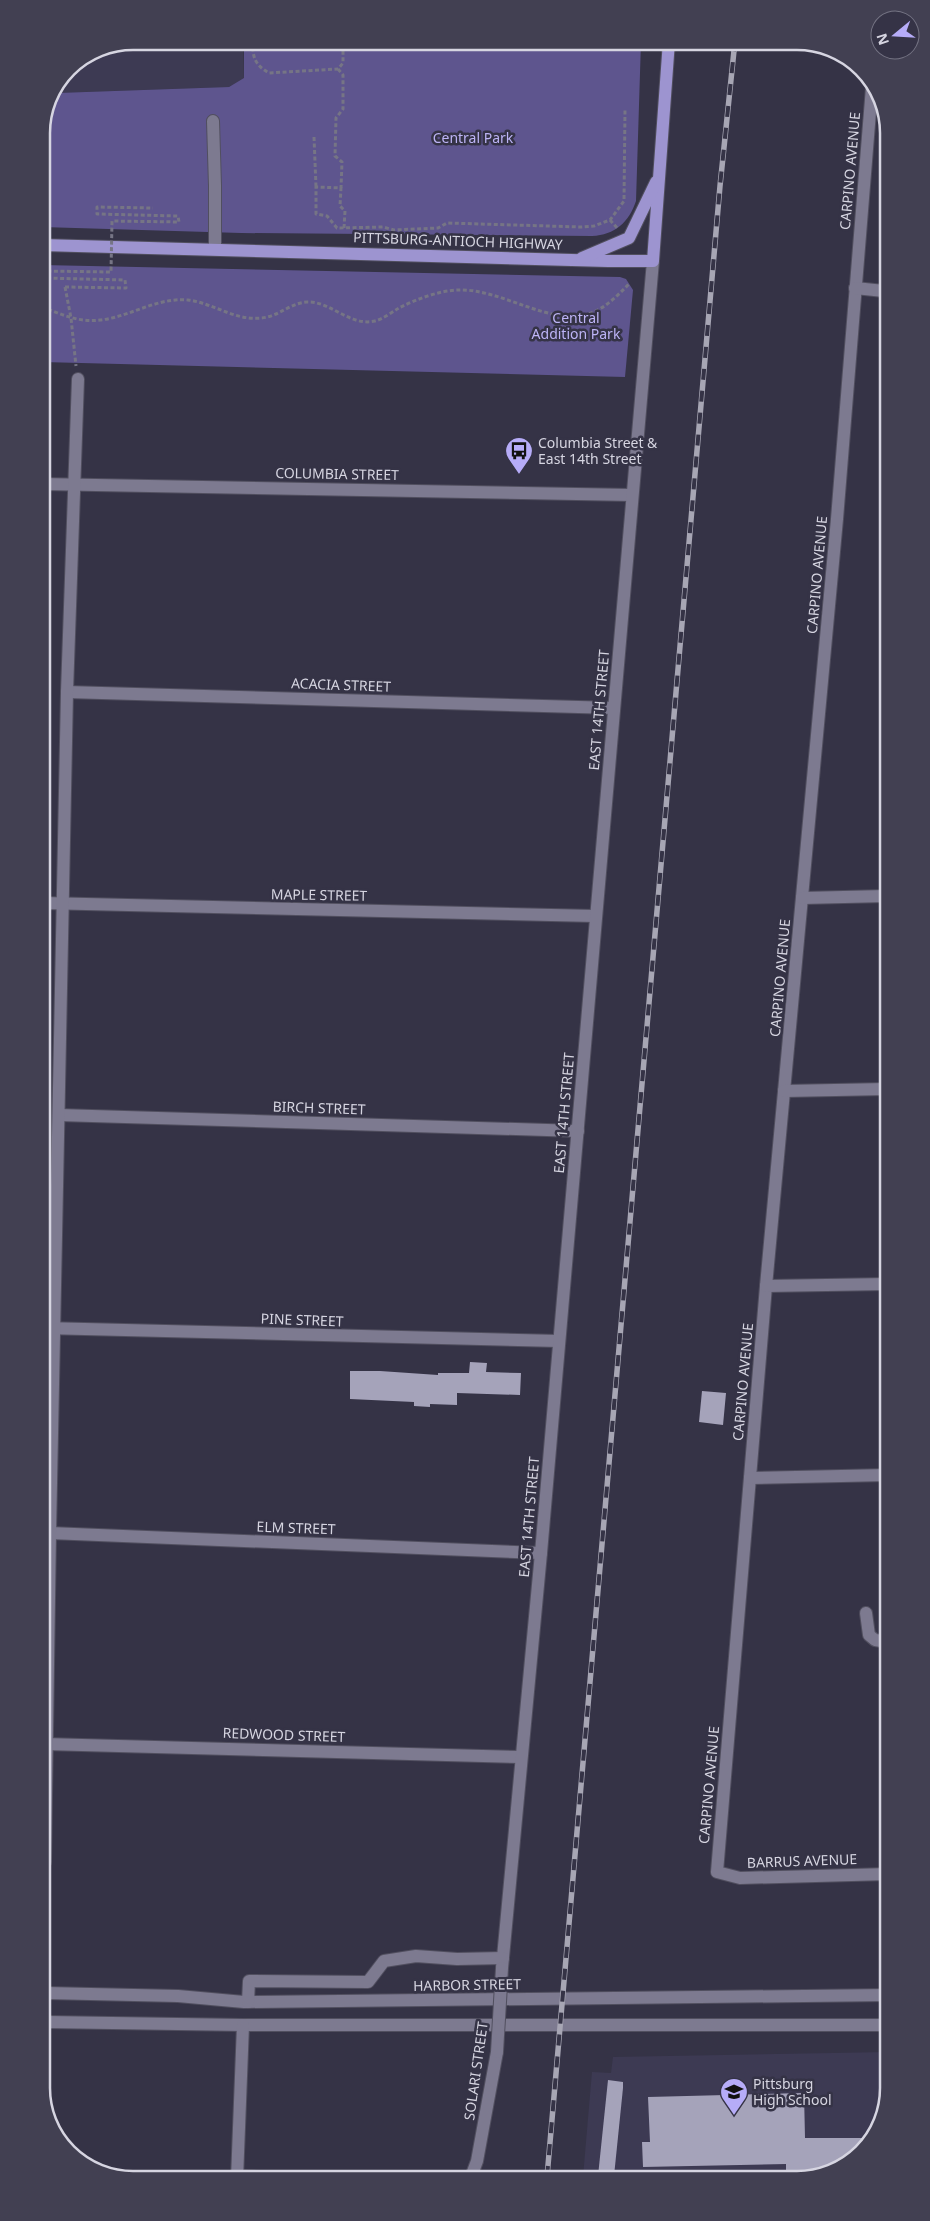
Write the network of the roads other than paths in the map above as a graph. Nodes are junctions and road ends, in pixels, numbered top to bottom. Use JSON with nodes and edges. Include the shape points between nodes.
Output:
{"nodes":[{"id":1,"x":669,"y":50,"type":"edge"},
{"id":2,"x":871,"y":96,"type":"edge"},
{"id":3,"x":212,"y":121,"type":"dead end"},
{"id":4,"x":660,"y":176,"type":"junction"},
{"id":5,"x":50,"y":244,"type":"edge"},
{"id":6,"x":214,"y":248,"type":"junction"},
{"id":7,"x":578,"y":260,"type":"junction"},
{"id":8,"x":653,"y":261,"type":"junction"},
{"id":9,"x":855,"y":288,"type":"junction"},
{"id":10,"x":880,"y":291,"type":"edge"},
{"id":11,"x":78,"y":379,"type":"road end"},
{"id":12,"x":50,"y":484,"type":"edge"},
{"id":13,"x":74,"y":485,"type":"junction"},
{"id":14,"x":632,"y":495,"type":"junction"},
{"id":15,"x":67,"y":692,"type":"junction"},
{"id":16,"x":614,"y":708,"type":"junction"},
{"id":17,"x":880,"y":896,"type":"edge"},
{"id":18,"x":802,"y":898,"type":"junction"},
{"id":19,"x":50,"y":903,"type":"edge"},
{"id":20,"x":64,"y":904,"type":"junction"},
{"id":21,"x":595,"y":916,"type":"junction"},
{"id":22,"x":880,"y":1089,"type":"edge"},
{"id":23,"x":784,"y":1091,"type":"junction"},
{"id":24,"x":59,"y":1115,"type":"junction"},
{"id":25,"x":578,"y":1131,"type":"junction"},
{"id":26,"x":880,"y":1284,"type":"edge"},
{"id":27,"x":766,"y":1286,"type":"junction"},
{"id":28,"x":50,"y":1328,"type":"edge"},
{"id":29,"x":559,"y":1341,"type":"junction"},
{"id":30,"x":880,"y":1475,"type":"edge"},
{"id":31,"x":750,"y":1478,"type":"junction"},
{"id":32,"x":50,"y":1533,"type":"joint"},
{"id":33,"x":541,"y":1553,"type":"junction"},
{"id":34,"x":866,"y":1613,"type":"dead end"},
{"id":35,"x":880,"y":1641,"type":"edge"},
{"id":36,"x":50,"y":1744,"type":"edge"},
{"id":37,"x":521,"y":1757,"type":"junction"},
{"id":38,"x":717,"y":1872,"type":"joint"},
{"id":39,"x":880,"y":1874,"type":"edge"},
{"id":40,"x":503,"y":1963,"type":"junction"},
{"id":41,"x":50,"y":1993,"type":"edge"},
{"id":42,"x":880,"y":1995,"type":"edge"},
{"id":43,"x":248,"y":2002,"type":"junction"},
{"id":44,"x":50,"y":2022,"type":"edge"},
{"id":45,"x":243,"y":2025,"type":"junction"},
{"id":46,"x":880,"y":2025,"type":"edge"},
{"id":47,"x":237,"y":2171,"type":"edge"},
{"id":48,"x":473,"y":2171,"type":"edge"}],
"edges":[{"from":1,"to":4,"type":"main road"},
{"from":2,"to":9,"type":"street","name":"CARPINO AVENUE"},
{"from":3,"to":6,"type":"street"},
{"from":4,"to":7,"type":"main road","via":[[629,238]]},
{"from":4,"to":8,"type":"main road"},
{"from":5,"to":6,"type":"main road","name":"PITTSBURG-ANTIOCH HIGHWAY"},
{"from":6,"to":7,"type":"main road","name":"PITTSBURG-ANTIOCH HIGHWAY"},
{"from":7,"to":8,"type":"main road","name":"PITTSBURG-ANTIOCH HIGHWAY"},
{"from":8,"to":14,"type":"street","name":"EAST 14TH STREET"},
{"from":9,"to":10,"type":"street"},
{"from":9,"to":18,"type":"street","name":"CARPINO AVENUE"},
{"from":11,"to":13,"type":"street"},
{"from":12,"to":13,"type":"street","name":"COLUMBIA STREET"},
{"from":13,"to":14,"type":"street","name":"COLUMBIA STREET"},
{"from":13,"to":15,"type":"street"},
{"from":14,"to":16,"type":"street","name":"EAST 14TH STREET"},
{"from":15,"to":16,"type":"street","name":"ACACIA STREET"},
{"from":15,"to":20,"type":"street"},
{"from":16,"to":21,"type":"street","name":"EAST 14TH STREET"},
{"from":17,"to":18,"type":"street"},
{"from":18,"to":23,"type":"street","name":"CARPINO AVENUE"},
{"from":19,"to":20,"type":"street","name":"MAPLE STREET"},
{"from":20,"to":21,"type":"street","name":"MAPLE STREET"},
{"from":20,"to":24,"type":"street"},
{"from":21,"to":25,"type":"street","name":"EAST 14TH STREET"},
{"from":22,"to":23,"type":"street"},
{"from":23,"to":27,"type":"street","name":"CARPINO AVENUE"},
{"from":24,"to":25,"type":"street","name":"BIRCH STREET"},
{"from":24,"to":28,"type":"street"},
{"from":25,"to":29,"type":"street","name":"EAST 14TH STREET"},
{"from":26,"to":27,"type":"street"},
{"from":27,"to":31,"type":"street","name":"CARPINO AVENUE"},
{"from":28,"to":29,"type":"street","name":"PINE STREET"},
{"from":28,"to":32,"type":"street"},
{"from":29,"to":33,"type":"street","name":"EAST 14TH STREET"},
{"from":30,"to":31,"type":"street"},
{"from":31,"to":38,"type":"street","name":"CARPINO AVENUE"},
{"from":32,"to":33,"type":"street","name":"ELM STREET"},
{"from":33,"to":37,"type":"street","name":"EAST 14TH STREET"},
{"from":34,"to":35,"type":"street","via":[[869,1635]]},
{"from":36,"to":37,"type":"street","name":"REDWOOD STREET"},
{"from":37,"to":40,"type":"street","name":"EAST 14TH STREET"},
{"from":38,"to":39,"type":"street","name":"BARRUS AVENUE","via":[[740,1878]]},
{"from":40,"to":43,"type":"street","via":[[416,1956],[384,1961],[368,1982],[249,1981]]},
{"from":40,"to":48,"type":"street","name":"SOLARI STREET","bridge":true,"via":[[497,2052]]},
{"from":41,"to":43,"type":"street","name":"HARBOR STREET","via":[[178,1996]]},
{"from":42,"to":43,"type":"street","name":"HARBOR STREET"},
{"from":44,"to":45,"type":"street"},
{"from":45,"to":46,"type":"street"},
{"from":45,"to":47,"type":"street"}]}
